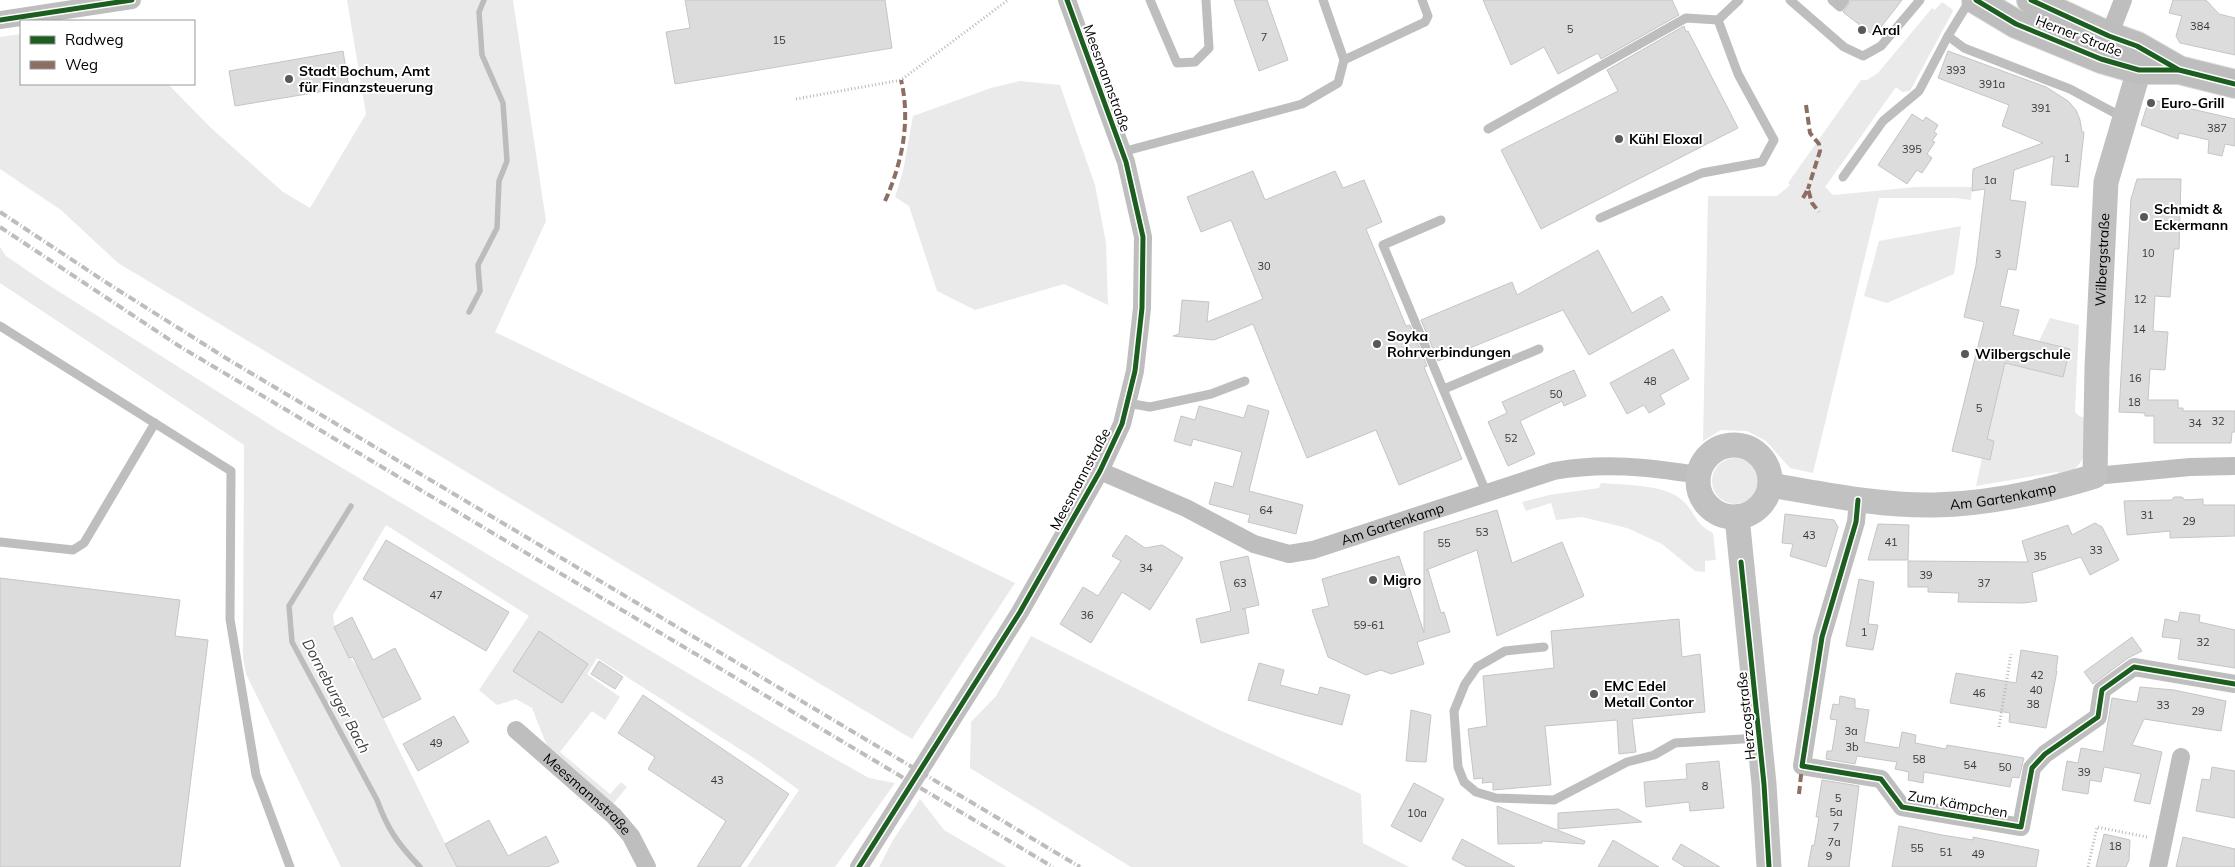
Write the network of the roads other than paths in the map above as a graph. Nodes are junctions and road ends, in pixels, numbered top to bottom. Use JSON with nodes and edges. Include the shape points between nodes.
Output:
{"nodes":[{"id":1,"x":132,"y":0,"type":"edge"},
{"id":2,"x":1067,"y":0,"type":"edge"},
{"id":3,"x":1150,"y":0,"type":"edge"},
{"id":4,"x":1206,"y":0,"type":"edge"},
{"id":5,"x":1323,"y":0,"type":"edge"},
{"id":6,"x":1422,"y":0,"type":"edge"},
{"id":7,"x":1739,"y":0,"type":"edge"},
{"id":8,"x":1790,"y":0,"type":"edge"},
{"id":9,"x":1832,"y":0,"type":"edge"},
{"id":10,"x":1845,"y":0,"type":"edge"},
{"id":11,"x":1920,"y":0,"type":"edge"},
{"id":12,"x":1970,"y":0,"type":"edge"},
{"id":13,"x":1976,"y":0,"type":"edge"},
{"id":14,"x":2031,"y":0,"type":"edge"},
{"id":15,"x":2123,"y":0,"type":"edge"},
{"id":16,"x":0,"y":20,"type":"edge"},
{"id":17,"x":1718,"y":20,"type":"junction"},
{"id":18,"x":1948,"y":36,"type":"junction"},
{"id":19,"x":2109,"y":36,"type":"junction"},
{"id":20,"x":2138,"y":58,"type":"junction"},
{"id":21,"x":1344,"y":60,"type":"junction"},
{"id":22,"x":2235,"y":84,"type":"edge"},
{"id":23,"x":2124,"y":119,"type":"junction"},
{"id":24,"x":1488,"y":129,"type":"dead end"},
{"id":25,"x":1122,"y":152,"type":"junction"},
{"id":26,"x":1843,"y":177,"type":"dead end"},
{"id":27,"x":1600,"y":218,"type":"dead end"},
{"id":28,"x":1441,"y":220,"type":"dead end"},
{"id":29,"x":0,"y":326,"type":"edge"},
{"id":30,"x":1538,"y":349,"type":"dead end"},
{"id":31,"x":1245,"y":381,"type":"dead end"},
{"id":32,"x":1444,"y":389,"type":"junction"},
{"id":33,"x":1127,"y":403,"type":"junction"},
{"id":34,"x":155,"y":423,"type":"junction"},
{"id":35,"x":2235,"y":466,"type":"edge"},
{"id":36,"x":1100,"y":471,"type":"junction"},
{"id":37,"x":1698,"y":476,"type":"junction"},
{"id":38,"x":2095,"y":476,"type":"junction"},
{"id":39,"x":1770,"y":485,"type":"junction"},
{"id":40,"x":1486,"y":492,"type":"junction"},
{"id":41,"x":1858,"y":500,"type":"junction"},
{"id":42,"x":1736,"y":517,"type":"junction"},
{"id":43,"x":0,"y":542,"type":"edge"},
{"id":44,"x":1544,"y":647,"type":"dead end"},
{"id":45,"x":2235,"y":684,"type":"edge"},
{"id":46,"x":516,"y":730,"type":"dead end"},
{"id":47,"x":1759,"y":738,"type":"junction"},
{"id":48,"x":2181,"y":757,"type":"dead end"},
{"id":49,"x":290,"y":867,"type":"edge"},
{"id":50,"x":647,"y":867,"type":"edge"},
{"id":51,"x":859,"y":867,"type":"edge"},
{"id":52,"x":1768,"y":867,"type":"edge"},
{"id":53,"x":2158,"y":867,"type":"edge"}],
"edges":[{"from":1,"to":16,"type":"street"},
{"from":2,"to":25,"type":"street","name":"Meesmannstraße"},
{"from":3,"to":4,"type":"lane","via":[[1177,63],[1195,62],[1209,48]]},
{"from":5,"to":21,"type":"lane"},
{"from":6,"to":21,"type":"lane","via":[[1428,16],[1425,22]]},
{"from":7,"to":17,"type":"lane"},
{"from":8,"to":11,"type":"lane","via":[[1844,46],[1863,56],[1881,46]]},
{"from":9,"to":10,"type":"lane","via":[[1840,7]]},
{"from":12,"to":18,"type":"lane"},
{"from":13,"to":20,"type":"main road","name":"Herner Straße","via":[[2016,24],[2101,59]]},
{"from":14,"to":19,"type":"main road","name":"Herner Straße"},
{"from":15,"to":19,"type":"street"},
{"from":17,"to":24,"type":"lane","via":[[1686,18]]},
{"from":17,"to":27,"type":"lane","via":[[1738,74],[1774,140],[1762,162],[1702,173]]},
{"from":18,"to":23,"type":"lane","via":[[1964,48],[2070,89]]},
{"from":18,"to":26,"type":"lane","via":[[1919,91],[1883,121]]},
{"from":19,"to":20,"type":"main road","name":"Herner Straße"},
{"from":20,"to":22,"type":"main road","name":"Herner Straße"},
{"from":20,"to":23,"type":"street","name":"Wilbergstraße"},
{"from":21,"to":25,"type":"lane","via":[[1338,84],[1302,104]]},
{"from":23,"to":38,"type":"street","name":"Wilbergstraße","via":[[2106,182]]},
{"from":25,"to":33,"type":"street","name":"Meesmannstraße","via":[[1143,237],[1142,308],[1135,371]]},
{"from":28,"to":32,"type":"lane","via":[[1383,245]]},
{"from":29,"to":34,"type":"lane"},
{"from":30,"to":32,"type":"lane"},
{"from":31,"to":33,"type":"lane","via":[[1211,394],[1150,407]]},
{"from":32,"to":40,"type":"lane"},
{"from":33,"to":36,"type":"street","name":"Meesmannstraße","via":[[1122,424]]},
{"from":34,"to":43,"type":"lane","via":[[84,543],[73,550]]},
{"from":34,"to":49,"type":"lane","via":[[231,471],[230,620],[256,776]]},
{"from":35,"to":38,"type":"street","name":"Am Gartenkamp"},
{"from":36,"to":40,"type":"street","name":"Am Gartenkamp","via":[[1186,508],[1254,544],[1289,554],[1313,550]]},
{"from":36,"to":51,"type":"street","name":"Meesmannstraße","via":[[1020,612]]},
{"from":37,"to":39,"type":"street","via":[[1709,453],[1731,444],[1744,445],[1755,450],[1767,464]]},
{"from":37,"to":40,"type":"street","name":"Am Gartenkamp","via":[[1587,465],[1554,471]]},
{"from":37,"to":42,"type":"street","via":[[1699,491],[1705,503],[1724,516]]},
{"from":38,"to":41,"type":"street","name":"Am Gartenkamp","via":[[2059,487],[1966,503],[1931,505]]},
{"from":39,"to":41,"type":"street","name":"Am Gartenkamp"},
{"from":39,"to":42,"type":"street","via":[[1766,499],[1759,507]]},
{"from":41,"to":45,"type":"street","name":"Zum Kämpchen","via":[[1856,522],[1822,637],[1802,766],[1880,779],[1902,807],[2021,826],[2032,768],[2045,754],[2098,717],[2102,690],[2134,667]]},
{"from":42,"to":47,"type":"street","name":"Herzogstraße"},
{"from":44,"to":47,"type":"lane","via":[[1505,651],[1477,667],[1465,684],[1454,711],[1458,767],[1464,782],[1476,792],[1496,798],[1554,800],[1627,762],[1675,743]]},
{"from":46,"to":50,"type":"street","name":"Meesmannstraße","via":[[614,816],[631,836]]},
{"from":47,"to":52,"type":"street","name":"Herzogstraße"},
{"from":48,"to":53,"type":"street"}]}
